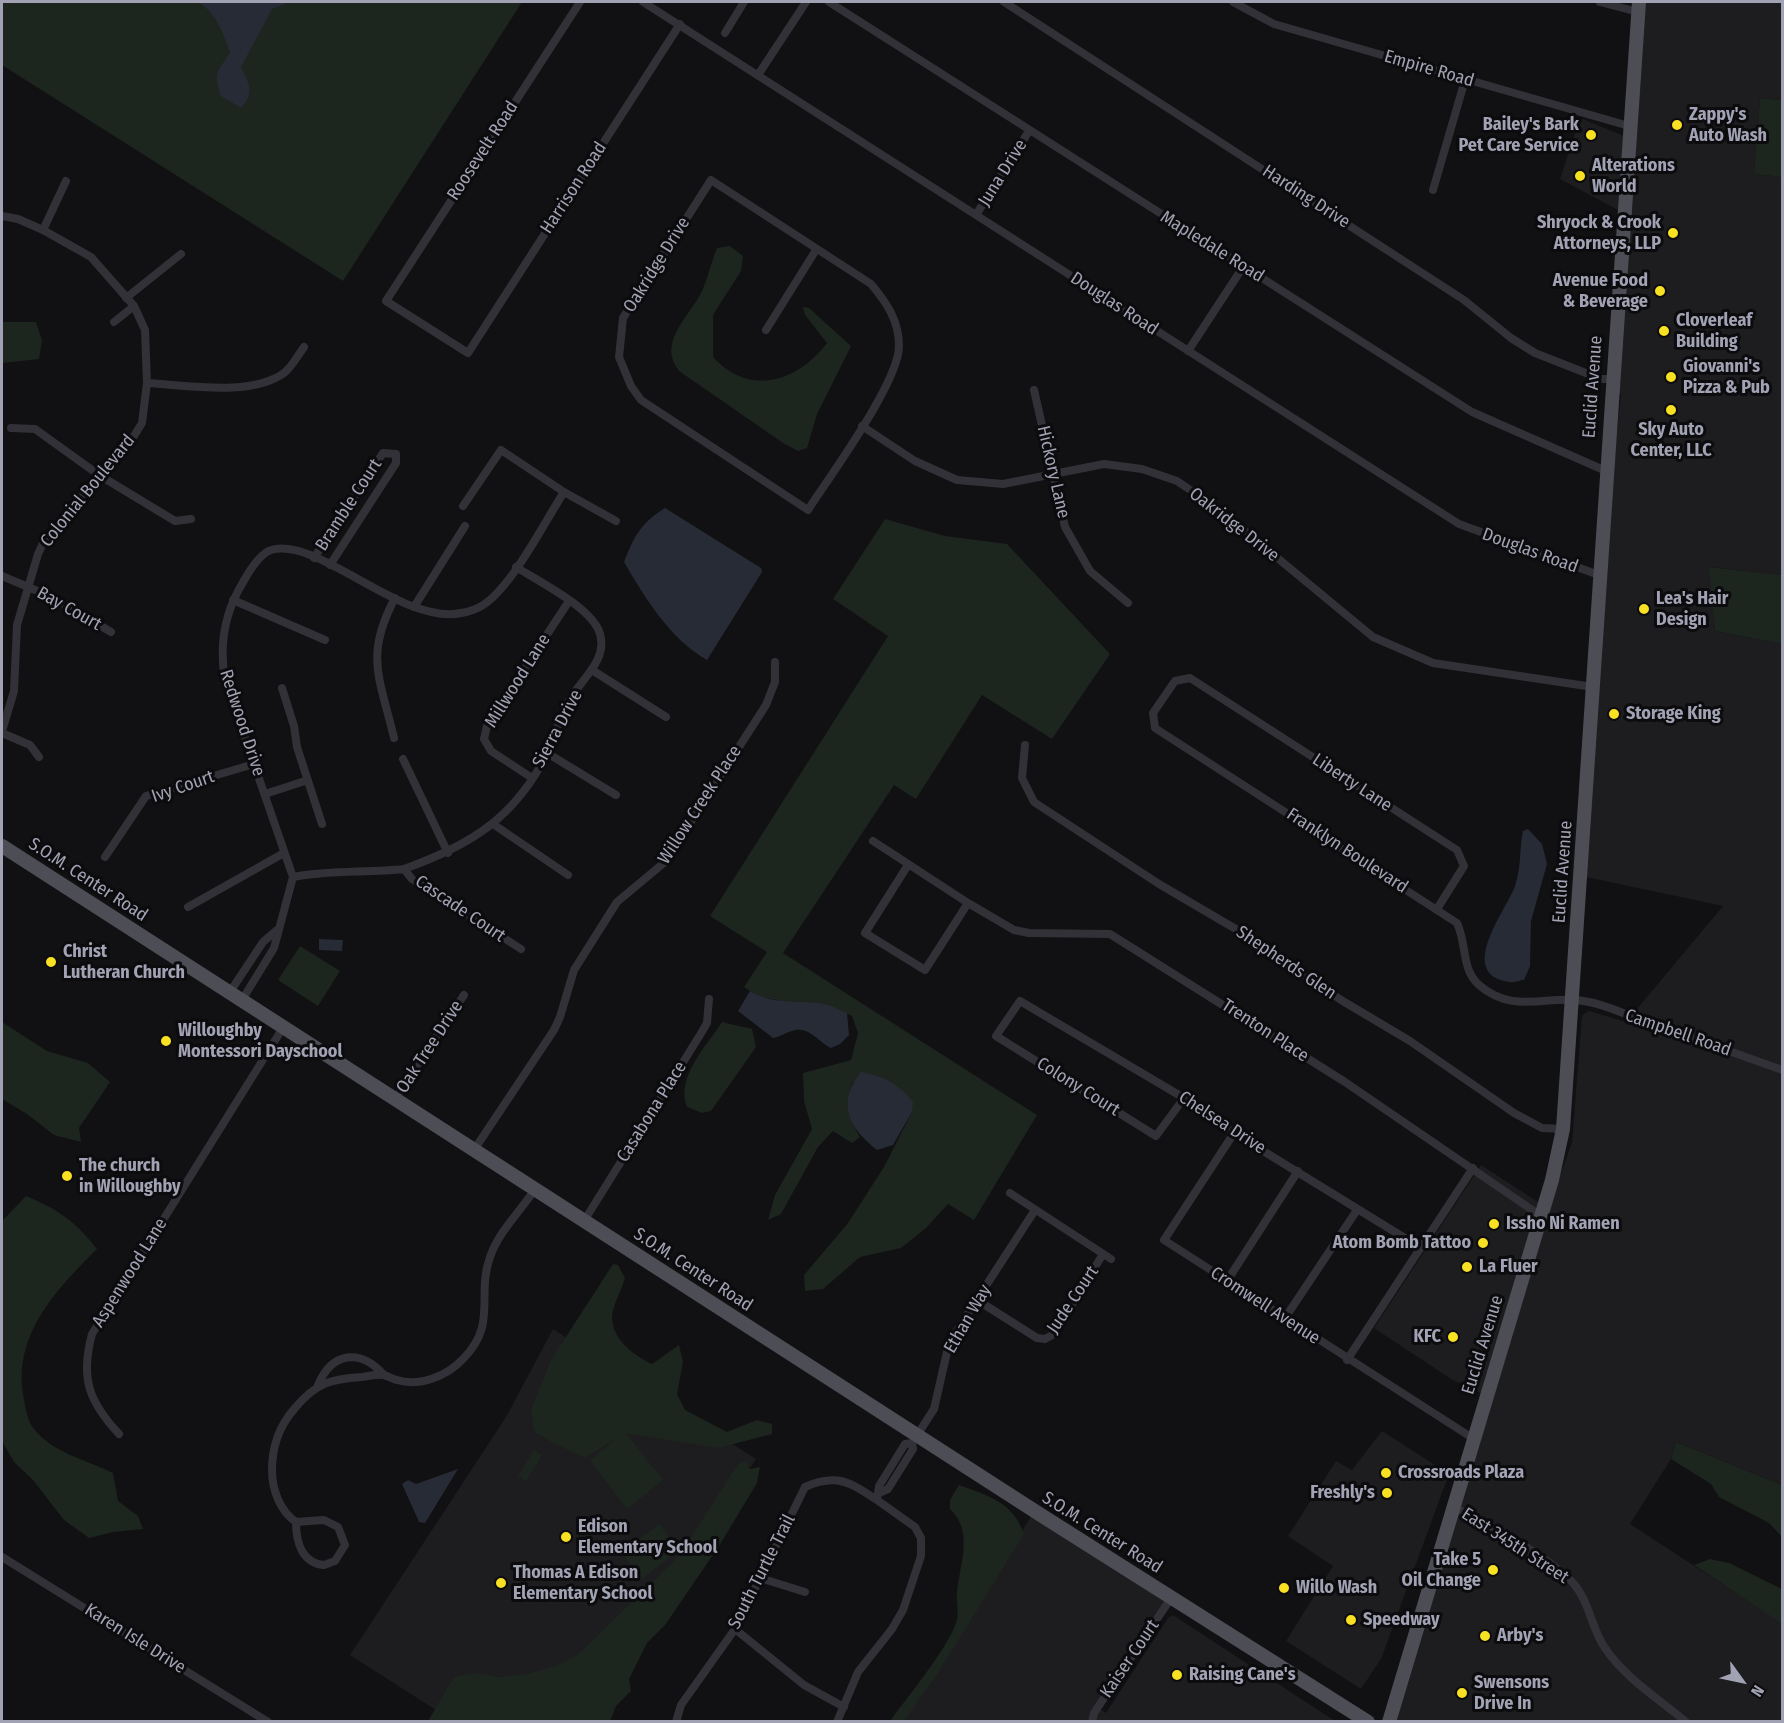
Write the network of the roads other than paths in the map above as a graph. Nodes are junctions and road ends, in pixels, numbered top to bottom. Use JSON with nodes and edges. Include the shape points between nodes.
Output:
{"nodes":[{"id":1,"x":580,"y":2,"type":"edge"},
{"id":2,"x":643,"y":2,"type":"edge"},
{"id":3,"x":744,"y":2,"type":"edge"},
{"id":4,"x":806,"y":2,"type":"edge"},
{"id":5,"x":829,"y":2,"type":"edge"},
{"id":6,"x":1004,"y":2,"type":"edge"},
{"id":7,"x":1233,"y":2,"type":"edge"},
{"id":8,"x":1600,"y":2,"type":"edge"},
{"id":9,"x":1638,"y":7,"type":"edge"},
{"id":10,"x":680,"y":24,"type":"junction"},
{"id":11,"x":725,"y":33,"type":"dead end"},
{"id":12,"x":758,"y":75,"type":"junction"},
{"id":13,"x":1465,"y":80,"type":"junction"},
{"id":14,"x":1629,"y":126,"type":"junction"},
{"id":15,"x":1029,"y":130,"type":"junction"},
{"id":16,"x":66,"y":181,"type":"dead end"},
{"id":17,"x":1433,"y":190,"type":"dead end"},
{"id":18,"x":976,"y":215,"type":"junction"},
{"id":19,"x":2,"y":216,"type":"edge"},
{"id":20,"x":44,"y":230,"type":"junction"},
{"id":21,"x":816,"y":250,"type":"junction"},
{"id":22,"x":181,"y":254,"type":"dead end"},
{"id":23,"x":1243,"y":267,"type":"junction"},
{"id":24,"x":126,"y":298,"type":"junction"},
{"id":25,"x":134,"y":306,"type":"junction"},
{"id":26,"x":114,"y":322,"type":"dead end"},
{"id":27,"x":766,"y":330,"type":"dead end"},
{"id":28,"x":304,"y":347,"type":"dead end"},
{"id":29,"x":1188,"y":351,"type":"junction"},
{"id":30,"x":468,"y":353,"type":"joint"},
{"id":31,"x":1612,"y":379,"type":"junction"},
{"id":32,"x":147,"y":383,"type":"junction"},
{"id":33,"x":1034,"y":390,"type":"dead end"},
{"id":34,"x":862,"y":426,"type":"junction"},
{"id":35,"x":11,"y":428,"type":"dead end"},
{"id":36,"x":1606,"y":471,"type":"junction"},
{"id":37,"x":1054,"y":472,"type":"junction"},
{"id":38,"x":99,"y":475,"type":"junction"},
{"id":39,"x":564,"y":492,"type":"junction"},
{"id":40,"x":464,"y":506,"type":"dead end"},
{"id":41,"x":191,"y":519,"type":"dead end"},
{"id":42,"x":616,"y":521,"type":"dead end"},
{"id":43,"x":465,"y":526,"type":"dead end"},
{"id":44,"x":314,"y":558,"type":"junction"},
{"id":45,"x":330,"y":566,"type":"junction"},
{"id":46,"x":516,"y":567,"type":"junction"},
{"id":47,"x":1599,"y":575,"type":"junction"},
{"id":48,"x":2,"y":576,"type":"edge"},
{"id":49,"x":27,"y":585,"type":"junction"},
{"id":50,"x":395,"y":598,"type":"junction"},
{"id":51,"x":233,"y":600,"type":"junction"},
{"id":52,"x":569,"y":601,"type":"junction"},
{"id":53,"x":1128,"y":603,"type":"dead end"},
{"id":54,"x":414,"y":607,"type":"junction"},
{"id":55,"x":111,"y":632,"type":"dead end"},
{"id":56,"x":325,"y":640,"type":"dead end"},
{"id":57,"x":775,"y":662,"type":"dead end"},
{"id":58,"x":592,"y":670,"type":"junction"},
{"id":59,"x":1190,"y":678,"type":"joint"},
{"id":60,"x":1593,"y":687,"type":"junction"},
{"id":61,"x":282,"y":688,"type":"dead end"},
{"id":62,"x":666,"y":717,"type":"dead end"},
{"id":63,"x":2,"y":732,"type":"edge"},
{"id":64,"x":394,"y":738,"type":"dead end"},
{"id":65,"x":1025,"y":746,"type":"dead end"},
{"id":66,"x":547,"y":753,"type":"junction"},
{"id":67,"x":39,"y":757,"type":"dead end"},
{"id":68,"x":403,"y":759,"type":"dead end"},
{"id":69,"x":254,"y":764,"type":"junction"},
{"id":70,"x":532,"y":778,"type":"junction"},
{"id":71,"x":308,"y":780,"type":"junction"},
{"id":72,"x":265,"y":794,"type":"junction"},
{"id":73,"x":616,"y":795,"type":"dead end"},
{"id":74,"x":322,"y":824,"type":"dead end"},
{"id":75,"x":493,"y":824,"type":"junction"},
{"id":76,"x":873,"y":841,"type":"dead end"},
{"id":77,"x":2,"y":846,"type":"edge"},
{"id":78,"x":284,"y":853,"type":"junction"},
{"id":79,"x":448,"y":853,"type":"junction"},
{"id":80,"x":105,"y":857,"type":"dead end"},
{"id":81,"x":908,"y":865,"type":"junction"},
{"id":82,"x":404,"y":869,"type":"junction"},
{"id":83,"x":568,"y":875,"type":"dead end"},
{"id":84,"x":293,"y":876,"type":"junction"},
{"id":85,"x":968,"y":903,"type":"junction"},
{"id":86,"x":188,"y":906,"type":"dead end"},
{"id":87,"x":1437,"y":909,"type":"junction"},
{"id":88,"x":278,"y":930,"type":"junction"},
{"id":89,"x":520,"y":949,"type":"dead end"},
{"id":90,"x":464,"y":995,"type":"dead end"},
{"id":91,"x":236,"y":996,"type":"junction"},
{"id":92,"x":709,"y":999,"type":"dead end"},
{"id":93,"x":1573,"y":1000,"type":"junction"},
{"id":94,"x":1020,"y":1001,"type":"joint"},
{"id":95,"x":284,"y":1026,"type":"junction"},
{"id":96,"x":1782,"y":1070,"type":"edge"},
{"id":97,"x":1184,"y":1098,"type":"junction"},
{"id":98,"x":395,"y":1099,"type":"junction"},
{"id":99,"x":1563,"y":1129,"type":"junction"},
{"id":100,"x":1234,"y":1133,"type":"junction"},
{"id":101,"x":474,"y":1150,"type":"junction"},
{"id":102,"x":1473,"y":1168,"type":"junction"},
{"id":103,"x":1298,"y":1171,"type":"junction"},
{"id":104,"x":535,"y":1190,"type":"junction"},
{"id":105,"x":1010,"y":1193,"type":"dead end"},
{"id":106,"x":1035,"y":1210,"type":"junction"},
{"id":107,"x":1357,"y":1210,"type":"junction"},
{"id":108,"x":1541,"y":1216,"type":"junction"},
{"id":109,"x":584,"y":1221,"type":"junction"},
{"id":110,"x":1421,"y":1248,"type":"junction"},
{"id":111,"x":1227,"y":1281,"type":"junction"},
{"id":112,"x":977,"y":1300,"type":"junction"},
{"id":113,"x":1285,"y":1318,"type":"junction"},
{"id":114,"x":1347,"y":1360,"type":"junction"},
{"id":115,"x":384,"y":1375,"type":"junction"},
{"id":116,"x":318,"y":1385,"type":"junction"},
{"id":117,"x":119,"y":1434,"type":"dead end"},
{"id":118,"x":914,"y":1439,"type":"junction"},
{"id":119,"x":1474,"y":1440,"type":"junction"},
{"id":120,"x":878,"y":1497,"type":"junction"},
{"id":121,"x":1454,"y":1507,"type":"junction"},
{"id":122,"x":296,"y":1522,"type":"junction"},
{"id":123,"x":2,"y":1557,"type":"edge"},
{"id":124,"x":760,"y":1578,"type":"junction"},
{"id":125,"x":805,"y":1592,"type":"dead end"},
{"id":126,"x":1171,"y":1598,"type":"junction"},
{"id":127,"x":735,"y":1629,"type":"junction"},
{"id":128,"x":844,"y":1707,"type":"junction"},
{"id":129,"x":268,"y":1722,"type":"edge"},
{"id":130,"x":676,"y":1722,"type":"edge"},
{"id":131,"x":837,"y":1722,"type":"edge"},
{"id":132,"x":1092,"y":1722,"type":"edge"},
{"id":133,"x":1368,"y":1722,"type":"edge"},
{"id":134,"x":1389,"y":1722,"type":"edge"},
{"id":135,"x":1686,"y":1722,"type":"edge"}],
"edges":[{"from":1,"to":30,"type":"street","name":"Roosevelt Road","via":[[386,301]]},
{"from":2,"to":10,"type":"street","name":"Douglas Road"},
{"from":3,"to":11,"type":"street"},
{"from":4,"to":12,"type":"street"},
{"from":5,"to":15,"type":"street","name":"Mapledale Road"},
{"from":6,"to":31,"type":"street","name":"Harding Drive","via":[[1464,300],[1510,338],[1535,353],[1601,379]]},
{"from":7,"to":13,"type":"street","name":"Empire Road","via":[[1274,24]]},
{"from":8,"to":9,"type":"street"},
{"from":9,"to":14,"type":"main road","name":"Euclid Avenue"},
{"from":10,"to":12,"type":"street","name":"Douglas Road"},
{"from":10,"to":30,"type":"street","name":"Harrison Road"},
{"from":12,"to":18,"type":"street","name":"Douglas Road"},
{"from":13,"to":14,"type":"street","name":"Empire Road"},
{"from":13,"to":17,"type":"street"},
{"from":14,"to":31,"type":"main road","name":"Euclid Avenue"},
{"from":15,"to":18,"type":"street","name":"Juna Drive"},
{"from":15,"to":23,"type":"street","name":"Mapledale Road"},
{"from":16,"to":20,"type":"street"},
{"from":18,"to":29,"type":"street","name":"Douglas Road"},
{"from":19,"to":20,"type":"street","name":"Colonial Boulevard"},
{"from":20,"to":24,"type":"street","name":"Colonial Boulevard","via":[[91,257]]},
{"from":21,"to":27,"type":"street"},
{"from":21,"to":34,"type":"street","name":"Oakridge Drive","via":[[871,284],[887,303],[897,327],[896,365]]},
{"from":21,"to":34,"type":"street","name":"Oakridge Drive","via":[[711,180],[623,318],[619,357],[641,400],[808,510]]},
{"from":22,"to":24,"type":"street"},
{"from":23,"to":29,"type":"street"},
{"from":23,"to":36,"type":"street","name":"Mapledale Road","via":[[1472,412]]},
{"from":24,"to":25,"type":"street","name":"Colonial Boulevard"},
{"from":25,"to":26,"type":"street"},
{"from":25,"to":32,"type":"street","name":"Colonial Boulevard","via":[[145,330]]},
{"from":28,"to":32,"type":"street","via":[[286,372],[265,383],[240,387]]},
{"from":29,"to":47,"type":"street","name":"Douglas Road","via":[[1459,525]]},
{"from":31,"to":36,"type":"main road","name":"Euclid Avenue"},
{"from":32,"to":38,"type":"street","name":"Colonial Boulevard","via":[[142,423]]},
{"from":33,"to":37,"type":"street","name":"Hickory Lane"},
{"from":34,"to":37,"type":"street","name":"Oakridge Drive","via":[[915,461],[957,480],[1003,484]]},
{"from":35,"to":38,"type":"street","via":[[35,429]]},
{"from":36,"to":47,"type":"main road","name":"Euclid Avenue"},
{"from":37,"to":53,"type":"street","name":"Hickory Lane","via":[[1065,527],[1090,571]]},
{"from":37,"to":60,"type":"street","name":"Oakridge Drive","via":[[1104,464],[1142,469],[1177,481],[1217,508],[1373,637],[1402,652],[1441,665]]},
{"from":38,"to":41,"type":"street","via":[[175,521]]},
{"from":38,"to":49,"type":"street","name":"Colonial Boulevard","via":[[45,539]]},
{"from":39,"to":40,"type":"street","via":[[501,450]]},
{"from":39,"to":42,"type":"street"},
{"from":39,"to":46,"type":"street"},
{"from":43,"to":54,"type":"street"},
{"from":44,"to":45,"type":"street","name":"Redwood Drive"},
{"from":44,"to":45,"type":"street","name":"Bramble Court","via":[[383,453],[396,454],[396,463]]},
{"from":44,"to":51,"type":"street","name":"Redwood Drive","via":[[294,548],[270,550],[251,568]]},
{"from":45,"to":50,"type":"street"},
{"from":46,"to":52,"type":"street","name":"Sierra Drive"},
{"from":46,"to":54,"type":"street","via":[[485,605],[460,614],[436,614]]},
{"from":47,"to":60,"type":"main road","name":"Euclid Avenue"},
{"from":48,"to":49,"type":"street","name":"Bay Court"},
{"from":49,"to":55,"type":"street","name":"Bay Court"},
{"from":49,"to":63,"type":"street","name":"Colonial Boulevard","via":[[15,641],[14,691]]},
{"from":50,"to":54,"type":"street"},
{"from":50,"to":64,"type":"street","via":[[381,625],[376,648]]},
{"from":51,"to":56,"type":"street"},
{"from":51,"to":69,"type":"street","name":"Redwood Drive","via":[[222,636],[222,661]]},
{"from":52,"to":58,"type":"street","name":"Sierra Drive","via":[[594,620],[601,634],[601,652]]},
{"from":52,"to":70,"type":"street","name":"Millwood Lane","via":[[488,726],[484,740],[491,751]]},
{"from":57,"to":101,"type":"street","name":"Willow Creek Place","via":[[775,682],[766,705],[665,862],[617,902],[574,970],[554,1030]]},
{"from":58,"to":62,"type":"street"},
{"from":58,"to":66,"type":"street","name":"Sierra Drive","via":[[570,700]]},
{"from":59,"to":87,"type":"street","name":"Liberty Lane","via":[[1457,850],[1464,866]]},
{"from":59,"to":87,"type":"street","name":"Franklyn Boulevard","via":[[1175,681],[1153,713],[1155,728]]},
{"from":60,"to":93,"type":"main road","name":"Euclid Avenue"},
{"from":61,"to":71,"type":"street"},
{"from":63,"to":67,"type":"street","via":[[30,745]]},
{"from":65,"to":99,"type":"street","name":"Shepherds Glen","via":[[1022,778],[1034,802],[1527,1120],[1542,1128]]},
{"from":66,"to":70,"type":"street","name":"Sierra Drive"},
{"from":66,"to":73,"type":"street"},
{"from":68,"to":79,"type":"street"},
{"from":69,"to":72,"type":"street","name":"Redwood Drive"},
{"from":69,"to":80,"type":"street","name":"Ivy Court","via":[[147,796]]},
{"from":70,"to":75,"type":"street","name":"Sierra Drive","via":[[516,802]]},
{"from":71,"to":72,"type":"street"},
{"from":71,"to":74,"type":"street"},
{"from":72,"to":78,"type":"street","name":"Redwood Drive"},
{"from":75,"to":79,"type":"street","name":"Sierra Drive"},
{"from":75,"to":83,"type":"street"},
{"from":76,"to":81,"type":"street","name":"Trenton Place"},
{"from":77,"to":91,"type":"main road","name":"S.O.M. Center Road"},
{"from":78,"to":84,"type":"street","name":"Redwood Drive"},
{"from":78,"to":86,"type":"street"},
{"from":79,"to":82,"type":"street","name":"Sierra Drive"},
{"from":81,"to":85,"type":"street","name":"Trenton Place"},
{"from":81,"to":85,"type":"street","via":[[865,933],[925,970]]},
{"from":82,"to":84,"type":"street","name":"Cascade Court"},
{"from":82,"to":89,"type":"street","name":"Cascade Court","via":[[412,879]]},
{"from":84,"to":88,"type":"street"},
{"from":85,"to":102,"type":"street","name":"Trenton Place","via":[[1021,932],[1110,934]]},
{"from":87,"to":93,"type":"street","name":"Franklyn Boulevard","via":[[1457,923],[1464,936],[1467,969],[1491,994],[1523,1004]]},
{"from":88,"to":91,"type":"street","via":[[263,942]]},
{"from":88,"to":91,"type":"street","via":[[274,948]]},
{"from":90,"to":98,"type":"street","name":"Oak Tree Drive"},
{"from":91,"to":95,"type":"main road","name":"S.O.M. Center Road"},
{"from":92,"to":109,"type":"street","name":"Casabona Place","via":[[700,1035]]},
{"from":93,"to":96,"type":"street","name":"Campbell Road","via":[[1589,1002]]},
{"from":93,"to":99,"type":"main road","name":"Euclid Avenue"},
{"from":94,"to":97,"type":"street","name":"Chelsea Drive"},
{"from":94,"to":97,"type":"street","name":"Colony Court","via":[[996,1036],[1156,1136]]},
{"from":95,"to":98,"type":"main road","name":"S.O.M. Center Road"},
{"from":95,"to":117,"type":"street","name":"Aspenwood Lane","via":[[92,1334],[86,1373],[91,1396],[102,1416]]},
{"from":97,"to":100,"type":"street","name":"Chelsea Drive"},
{"from":98,"to":101,"type":"main road","name":"S.O.M. Center Road"},
{"from":99,"to":108,"type":"main road","name":"Euclid Avenue"},
{"from":100,"to":103,"type":"street","name":"Chelsea Drive"},
{"from":100,"to":111,"type":"street","name":"Cromwell Avenue","via":[[1164,1240]]},
{"from":101,"to":104,"type":"main road","name":"S.O.M. Center Road"},
{"from":102,"to":108,"type":"street","name":"Trenton Place"},
{"from":102,"to":110,"type":"street"},
{"from":103,"to":107,"type":"street","name":"Chelsea Drive"},
{"from":103,"to":111,"type":"street"},
{"from":104,"to":109,"type":"main road","name":"S.O.M. Center Road"},
{"from":104,"to":115,"type":"street","via":[[500,1236],[489,1258],[484,1282],[486,1315],[471,1350],[453,1368],[431,1379],[403,1381]]},
{"from":105,"to":106,"type":"street"},
{"from":106,"to":112,"type":"street","name":"Ethan Way"},
{"from":106,"to":112,"type":"street","name":"Jude Court","via":[[1107,1257],[1054,1334],[1046,1339],[1037,1338]]},
{"from":107,"to":110,"type":"street","name":"Chelsea Drive"},
{"from":107,"to":113,"type":"street"},
{"from":108,"to":119,"type":"main road","name":"Euclid Avenue"},
{"from":109,"to":118,"type":"main road","name":"S.O.M. Center Road"},
{"from":110,"to":114,"type":"street"},
{"from":111,"to":113,"type":"street","name":"Cromwell Avenue"},
{"from":112,"to":118,"type":"street","name":"Ethan Way","via":[[947,1352],[934,1409]]},
{"from":113,"to":114,"type":"street","name":"Cromwell Avenue"},
{"from":114,"to":119,"type":"street","name":"Cromwell Avenue"},
{"from":115,"to":116,"type":"street","via":[[348,1377]]},
{"from":115,"to":116,"type":"street","via":[[369,1362],[345,1358],[328,1368]]},
{"from":116,"to":122,"type":"street","via":[[285,1420],[273,1452],[272,1475],[277,1497]]},
{"from":118,"to":120,"type":"street","name":"Ethan Way","via":[[913,1449],[901,1469]]},
{"from":118,"to":126,"type":"main road","name":"S.O.M. Center Road"},
{"from":119,"to":121,"type":"main road","name":"Euclid Avenue"},
{"from":120,"to":124,"type":"street","name":"South Turtle Trail","via":[[840,1480],[822,1480],[805,1488]]},
{"from":120,"to":128,"type":"street","via":[[915,1527],[921,1538],[921,1556],[903,1610],[858,1672]]},
{"from":121,"to":134,"type":"main road","name":"Euclid Avenue"},
{"from":121,"to":135,"type":"street","name":"East 345th Street","via":[[1483,1521],[1572,1582],[1588,1605],[1603,1646],[1616,1663]]},
{"from":122,"to":122,"type":"street","via":[[300,1548],[309,1561],[324,1565],[339,1557],[345,1539],[334,1523]]},
{"from":123,"to":129,"type":"street","name":"Karen Isle Drive"},
{"from":124,"to":125,"type":"street"},
{"from":124,"to":127,"type":"street","name":"South Turtle Trail"},
{"from":126,"to":132,"type":"street","name":"Kaiser Court","via":[[1094,1713]]},
{"from":126,"to":133,"type":"main road","name":"S.O.M. Center Road"},
{"from":127,"to":128,"type":"street","via":[[804,1685]]},
{"from":127,"to":130,"type":"street","name":"South Turtle Trail","via":[[681,1705]]},
{"from":128,"to":131,"type":"street"}]}
